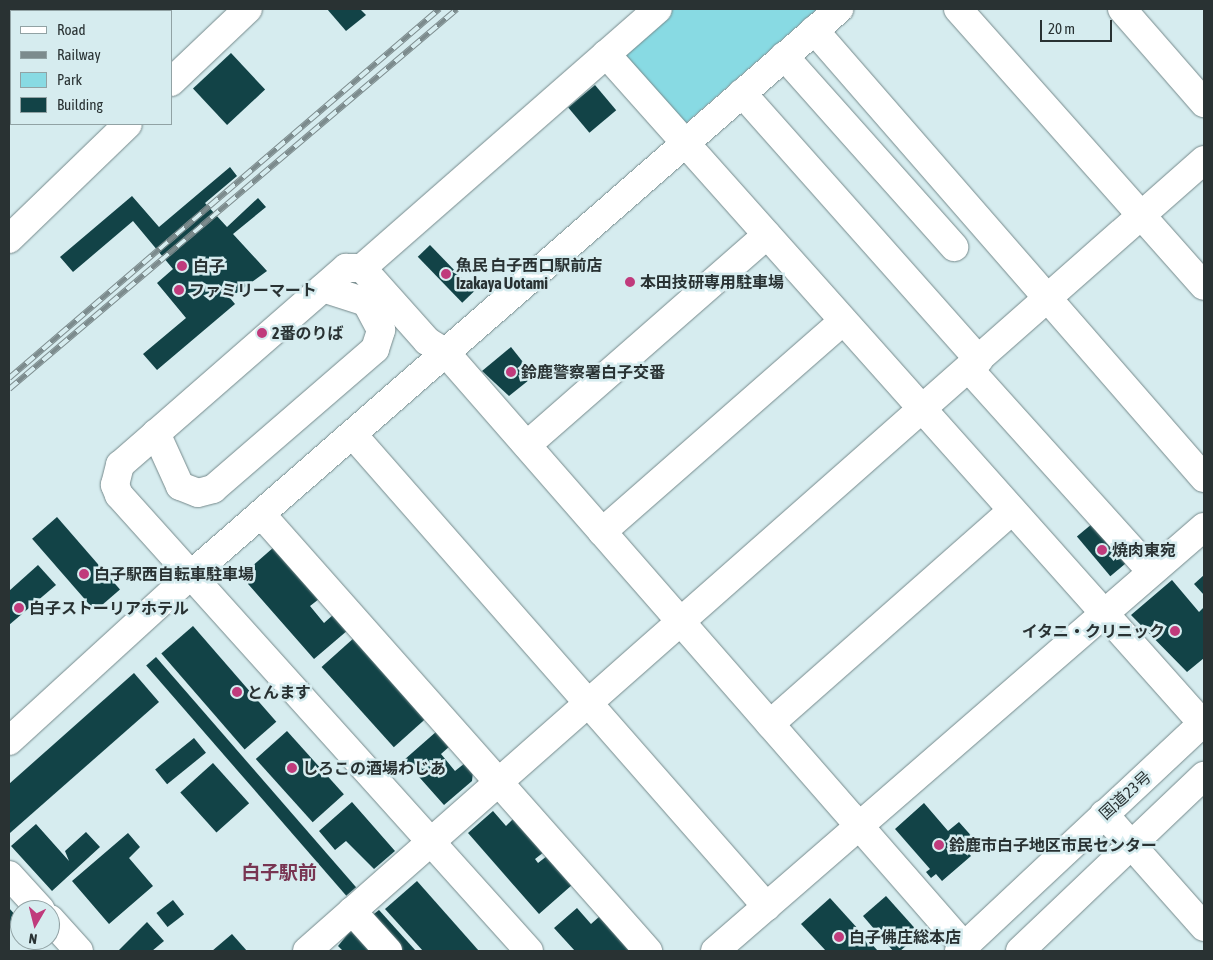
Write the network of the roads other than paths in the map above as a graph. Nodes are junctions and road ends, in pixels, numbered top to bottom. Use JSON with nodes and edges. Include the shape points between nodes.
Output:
{"nodes":[{"id":1,"x":248,"y":9,"type":"edge"},
{"id":2,"x":658,"y":9,"type":"edge"},
{"id":3,"x":839,"y":9,"type":"edge"},
{"id":4,"x":958,"y":9,"type":"edge"},
{"id":5,"x":1122,"y":9,"type":"edge"},
{"id":6,"x":814,"y":30,"type":"junction"},
{"id":7,"x":606,"y":54,"type":"junction"},
{"id":8,"x":784,"y":56,"type":"junction"},
{"id":9,"x":172,"y":81,"type":"edge"},
{"id":10,"x":742,"y":93,"type":"junction"},
{"id":11,"x":1204,"y":103,"type":"edge"},
{"id":12,"x":127,"y":125,"type":"edge"},
{"id":13,"x":684,"y":143,"type":"junction"},
{"id":14,"x":1204,"y":160,"type":"edge"},
{"id":15,"x":1142,"y":215,"type":"junction"},
{"id":16,"x":767,"y":235,"type":"junction"},
{"id":17,"x":9,"y":240,"type":"edge"},
{"id":18,"x":954,"y":247,"type":"dead end"},
{"id":19,"x":362,"y":268,"type":"junction"},
{"id":20,"x":1204,"y":286,"type":"edge"},
{"id":21,"x":323,"y":288,"type":"junction"},
{"id":22,"x":1048,"y":299,"type":"junction"},
{"id":23,"x":844,"y":321,"type":"junction"},
{"id":24,"x":446,"y":353,"type":"junction"},
{"id":25,"x":974,"y":365,"type":"junction"},
{"id":26,"x":924,"y":408,"type":"junction"},
{"id":27,"x":156,"y":432,"type":"junction"},
{"id":28,"x":354,"y":436,"type":"junction"},
{"id":29,"x":527,"y":445,"type":"junction"},
{"id":30,"x":1204,"y":478,"type":"edge"},
{"id":31,"x":1012,"y":511,"type":"junction"},
{"id":32,"x":261,"y":514,"type":"junction"},
{"id":33,"x":1204,"y":527,"type":"edge"},
{"id":34,"x":602,"y":532,"type":"junction"},
{"id":35,"x":1152,"y":572,"type":"junction"},
{"id":36,"x":193,"y":573,"type":"junction"},
{"id":37,"x":1105,"y":613,"type":"junction"},
{"id":38,"x":680,"y":622,"type":"junction"},
{"id":39,"x":588,"y":703,"type":"junction"},
{"id":40,"x":1203,"y":722,"type":"edge"},
{"id":41,"x":770,"y":724,"type":"junction"},
{"id":42,"x":9,"y":741,"type":"edge"},
{"id":43,"x":1204,"y":776,"type":"edge"},
{"id":44,"x":496,"y":784,"type":"junction"},
{"id":45,"x":1104,"y":814,"type":"junction"},
{"id":46,"x":861,"y":826,"type":"junction"},
{"id":47,"x":430,"y":840,"type":"junction"},
{"id":48,"x":1132,"y":844,"type":"junction"},
{"id":49,"x":9,"y":874,"type":"edge"},
{"id":50,"x":32,"y":900,"type":"edge"},
{"id":51,"x":767,"y":907,"type":"junction"},
{"id":52,"x":352,"y":911,"type":"junction"},
{"id":53,"x":1204,"y":926,"type":"edge"},
{"id":54,"x":60,"y":930,"type":"edge"},
{"id":55,"x":962,"y":949,"type":"edge"},
{"id":56,"x":79,"y":951,"type":"edge"},
{"id":57,"x":307,"y":951,"type":"edge"},
{"id":58,"x":388,"y":951,"type":"edge"},
{"id":59,"x":529,"y":951,"type":"edge"},
{"id":60,"x":648,"y":951,"type":"edge"},
{"id":61,"x":715,"y":951,"type":"edge"},
{"id":62,"x":1020,"y":951,"type":"edge"}],
"edges":[{"from":1,"to":9,"type":"main road"},
{"from":2,"to":7,"type":"main road"},
{"from":3,"to":6,"type":"main road"},
{"from":4,"to":15,"type":"main road"},
{"from":5,"to":11,"type":"main road"},
{"from":6,"to":8,"type":"main road"},
{"from":6,"to":22,"type":"main road"},
{"from":7,"to":13,"type":"main road"},
{"from":7,"to":19,"type":"main road"},
{"from":8,"to":10,"type":"main road"},
{"from":8,"to":18,"type":"main road"},
{"from":10,"to":13,"type":"main road"},
{"from":10,"to":25,"type":"main road"},
{"from":12,"to":17,"type":"main road"},
{"from":13,"to":16,"type":"main road"},
{"from":13,"to":24,"type":"main road"},
{"from":14,"to":15,"type":"main road"},
{"from":15,"to":20,"type":"main road"},
{"from":15,"to":22,"type":"main road"},
{"from":16,"to":23,"type":"main road"},
{"from":16,"to":29,"type":"main road"},
{"from":19,"to":21,"type":"main road","via":[[346,268]]},
{"from":19,"to":24,"type":"main road","via":[[427,341]]},
{"from":21,"to":27,"type":"main road"},
{"from":21,"to":27,"type":"main road","via":[[366,302],[382,330],[375,349],[212,489],[198,493],[180,486]]},
{"from":22,"to":25,"type":"main road"},
{"from":22,"to":30,"type":"main road"},
{"from":23,"to":26,"type":"main road"},
{"from":23,"to":34,"type":"main road"},
{"from":24,"to":28,"type":"main road"},
{"from":24,"to":29,"type":"main road"},
{"from":25,"to":26,"type":"main road"},
{"from":25,"to":35,"type":"main road"},
{"from":26,"to":31,"type":"main road"},
{"from":26,"to":38,"type":"main road"},
{"from":27,"to":36,"type":"main road","via":[[120,465],[115,485],[119,495]]},
{"from":28,"to":32,"type":"main road"},
{"from":28,"to":39,"type":"main road"},
{"from":29,"to":34,"type":"main road"},
{"from":31,"to":37,"type":"main road"},
{"from":31,"to":41,"type":"main road"},
{"from":32,"to":36,"type":"main road"},
{"from":32,"to":44,"type":"main road"},
{"from":33,"to":35,"type":"main road"},
{"from":34,"to":38,"type":"main road"},
{"from":35,"to":37,"type":"main road"},
{"from":36,"to":42,"type":"main road"},
{"from":36,"to":47,"type":"main road"},
{"from":37,"to":40,"type":"main road"},
{"from":37,"to":46,"type":"main road"},
{"from":38,"to":39,"type":"main road"},
{"from":38,"to":41,"type":"main road"},
{"from":39,"to":44,"type":"main road"},
{"from":39,"to":51,"type":"main road"},
{"from":40,"to":45,"type":"main road","name":"国道23号"},
{"from":41,"to":46,"type":"main road"},
{"from":43,"to":48,"type":"main road"},
{"from":44,"to":47,"type":"main road"},
{"from":44,"to":60,"type":"main road"},
{"from":45,"to":48,"type":"main road"},
{"from":45,"to":55,"type":"main road","name":"国道23号"},
{"from":46,"to":51,"type":"main road"},
{"from":46,"to":55,"type":"main road"},
{"from":47,"to":52,"type":"main road"},
{"from":47,"to":59,"type":"main road"},
{"from":48,"to":53,"type":"main road"},
{"from":48,"to":62,"type":"main road"},
{"from":49,"to":50,"type":"main road"},
{"from":51,"to":61,"type":"main road"},
{"from":52,"to":57,"type":"main road"},
{"from":52,"to":58,"type":"main road"},
{"from":54,"to":56,"type":"main road"}]}
